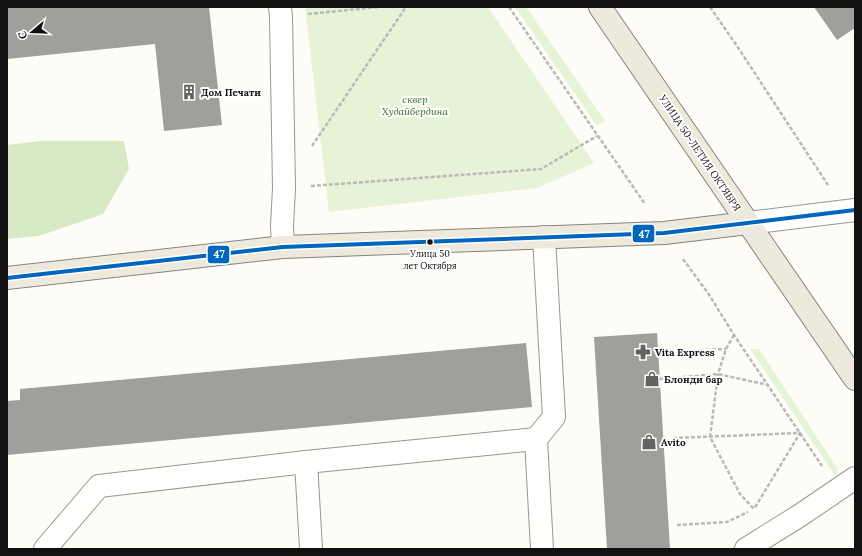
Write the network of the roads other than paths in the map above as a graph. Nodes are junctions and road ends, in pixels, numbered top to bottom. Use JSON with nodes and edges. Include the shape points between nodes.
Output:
{"nodes":[{"id":1,"x":600,"y":7,"type":"edge"},
{"id":2,"x":281,"y":12,"type":"edge"},
{"id":3,"x":855,"y":210,"type":"edge"},
{"id":4,"x":748,"y":223,"type":"junction"},
{"id":5,"x":544,"y":238,"type":"junction"},
{"id":6,"x":283,"y":247,"type":"junction"},
{"id":7,"x":7,"y":278,"type":"edge"},
{"id":8,"x":855,"y":379,"type":"edge"},
{"id":9,"x":536,"y":439,"type":"junction"},
{"id":10,"x":306,"y":462,"type":"junction"},
{"id":11,"x":846,"y":484,"type":"edge"},
{"id":12,"x":45,"y":549,"type":"edge"},
{"id":13,"x":311,"y":549,"type":"edge"},
{"id":14,"x":542,"y":549,"type":"edge"},
{"id":15,"x":746,"y":549,"type":"edge"}],
"edges":[{"from":1,"to":4,"type":"main road","name":"УЛИЦА 50-ЛЕТИЯ ОКТЯБРЯ"},
{"from":2,"to":6,"type":"street"},
{"from":3,"to":4,"type":"street"},
{"from":4,"to":5,"type":"main road","via":[[664,233]]},
{"from":4,"to":8,"type":"main road","name":"УЛИЦА 50-ЛЕТИЯ ОКТЯБРЯ"},
{"from":5,"to":6,"type":"main road"},
{"from":5,"to":9,"type":"street","via":[[554,417]]},
{"from":6,"to":7,"type":"main road"},
{"from":9,"to":10,"type":"street"},
{"from":9,"to":14,"type":"street"},
{"from":10,"to":12,"type":"street","via":[[99,486]]},
{"from":10,"to":13,"type":"street"},
{"from":11,"to":15,"type":"street"}]}
